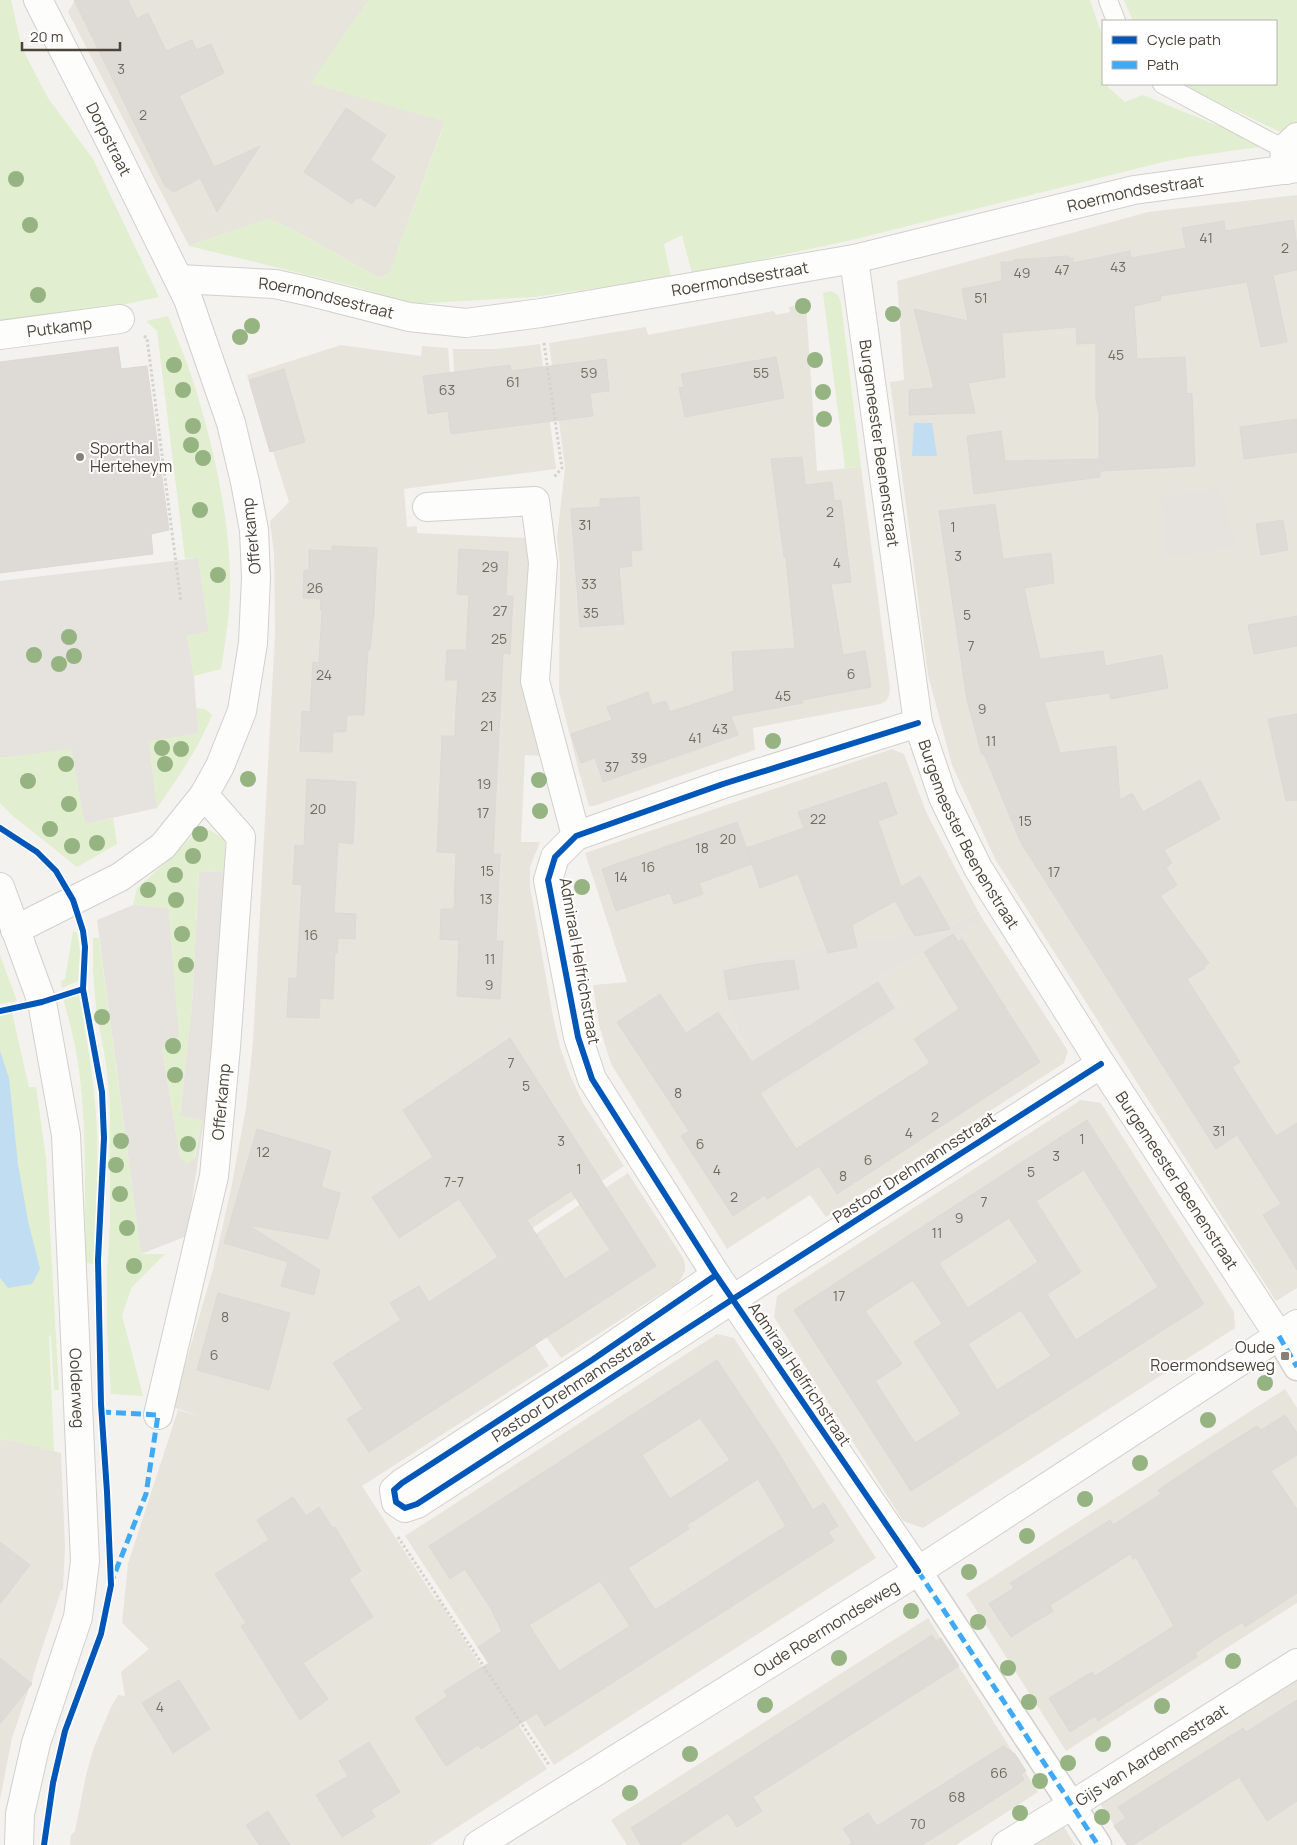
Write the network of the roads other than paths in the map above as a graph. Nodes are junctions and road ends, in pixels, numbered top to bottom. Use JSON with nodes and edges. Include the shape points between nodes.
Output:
{"nodes":[{"id":1,"x":1108,"y":0,"type":"edge"},
{"id":2,"x":41,"y":1,"type":"edge"},
{"id":3,"x":1116,"y":20,"type":"edge"},
{"id":4,"x":1164,"y":85,"type":"edge"},
{"id":5,"x":1291,"y":156,"type":"edge"},
{"id":6,"x":854,"y":259,"type":"junction"},
{"id":7,"x":179,"y":279,"type":"junction"},
{"id":8,"x":130,"y":326,"type":"road end"},
{"id":9,"x":0,"y":335,"type":"edge"},
{"id":10,"x":427,"y":507,"type":"dead end"},
{"id":11,"x":918,"y":724,"type":"junction"},
{"id":12,"x":204,"y":795,"type":"junction"},
{"id":13,"x":576,"y":836,"type":"junction"},
{"id":14,"x":0,"y":887,"type":"edge"},
{"id":15,"x":7,"y":922,"type":"edge"},
{"id":16,"x":1101,"y":1064,"type":"junction"},
{"id":17,"x":716,"y":1275,"type":"junction"},
{"id":18,"x":733,"y":1299,"type":"junction"},
{"id":19,"x":1288,"y":1330,"type":"edge"},
{"id":20,"x":1297,"y":1366,"type":"edge"},
{"id":21,"x":158,"y":1415,"type":"dead end"},
{"id":22,"x":918,"y":1571,"type":"junction"},
{"id":23,"x":1297,"y":1663,"type":"edge"},
{"id":24,"x":1072,"y":1805,"type":"junction"},
{"id":25,"x":19,"y":1845,"type":"edge"},
{"id":26,"x":478,"y":1845,"type":"edge"},
{"id":27,"x":1006,"y":1845,"type":"edge"},
{"id":28,"x":1098,"y":1845,"type":"edge"}],
"edges":[{"from":1,"to":3,"type":"lane"},
{"from":2,"to":7,"type":"street","name":"Dorpstraat"},
{"from":4,"to":5,"type":"lane"},
{"from":5,"to":6,"type":"street","name":"Roermondsestraat","via":[[1134,190]]},
{"from":6,"to":7,"type":"street","name":"Roermondsestraat","via":[[532,315],[466,323],[409,317],[275,284]]},
{"from":6,"to":11,"type":"street","name":"Burgemeester Beenenstraat"},
{"from":7,"to":12,"type":"street","name":"Offerkamp","via":[[231,423],[254,530],[253,643],[242,711],[220,766]]},
{"from":8,"to":9,"type":"street","name":"Putkamp"},
{"from":10,"to":13,"type":"street","via":[[535,502],[543,563],[535,681]]},
{"from":11,"to":13,"type":"street","name":"Admiraal Helfrichstraat","via":[[723,784]]},
{"from":11,"to":16,"type":"street","name":"Burgemeester Beenenstraat","via":[[943,797],[978,868]]},
{"from":12,"to":15,"type":"street","name":"Offerkamp","via":[[163,846],[120,877]]},
{"from":12,"to":21,"type":"street","name":"Offerkamp","via":[[240,838],[226,1047],[214,1176]]},
{"from":13,"to":17,"type":"street","name":"Admiraal Helfrichstraat","via":[[555,857],[548,880],[578,1037],[592,1079]]},
{"from":14,"to":15,"type":"street","name":"Oolderweg"},
{"from":15,"to":25,"type":"street","name":"Oolderweg","via":[[29,963],[42,1002],[66,1135],[85,1561],[78,1617],[36,1743],[20,1814]]},
{"from":16,"to":18,"type":"street","name":"Pastoor Drehmannsstraat"},
{"from":16,"to":19,"type":"street","name":"Burgemeester Beenenstraat"},
{"from":17,"to":18,"type":"street","name":"Admiraal Helfrichstraat"},
{"from":17,"to":18,"type":"street","name":"Pastoor Drehmannsstraat","via":[[402,1483],[394,1490],[396,1502],[405,1508],[416,1504]]},
{"from":18,"to":22,"type":"street","name":"Admiraal Helfrichstraat"},
{"from":19,"to":20,"type":"street"},
{"from":19,"to":22,"type":"street","name":"Oude Roermondseweg"},
{"from":22,"to":24,"type":"street"},
{"from":22,"to":26,"type":"street","name":"Oude Roermondseweg"},
{"from":23,"to":24,"type":"street","name":"Gijs van Aardennestraat"},
{"from":24,"to":27,"type":"street","name":"Gijs van Aardennestraat"},
{"from":24,"to":28,"type":"street"}]}
